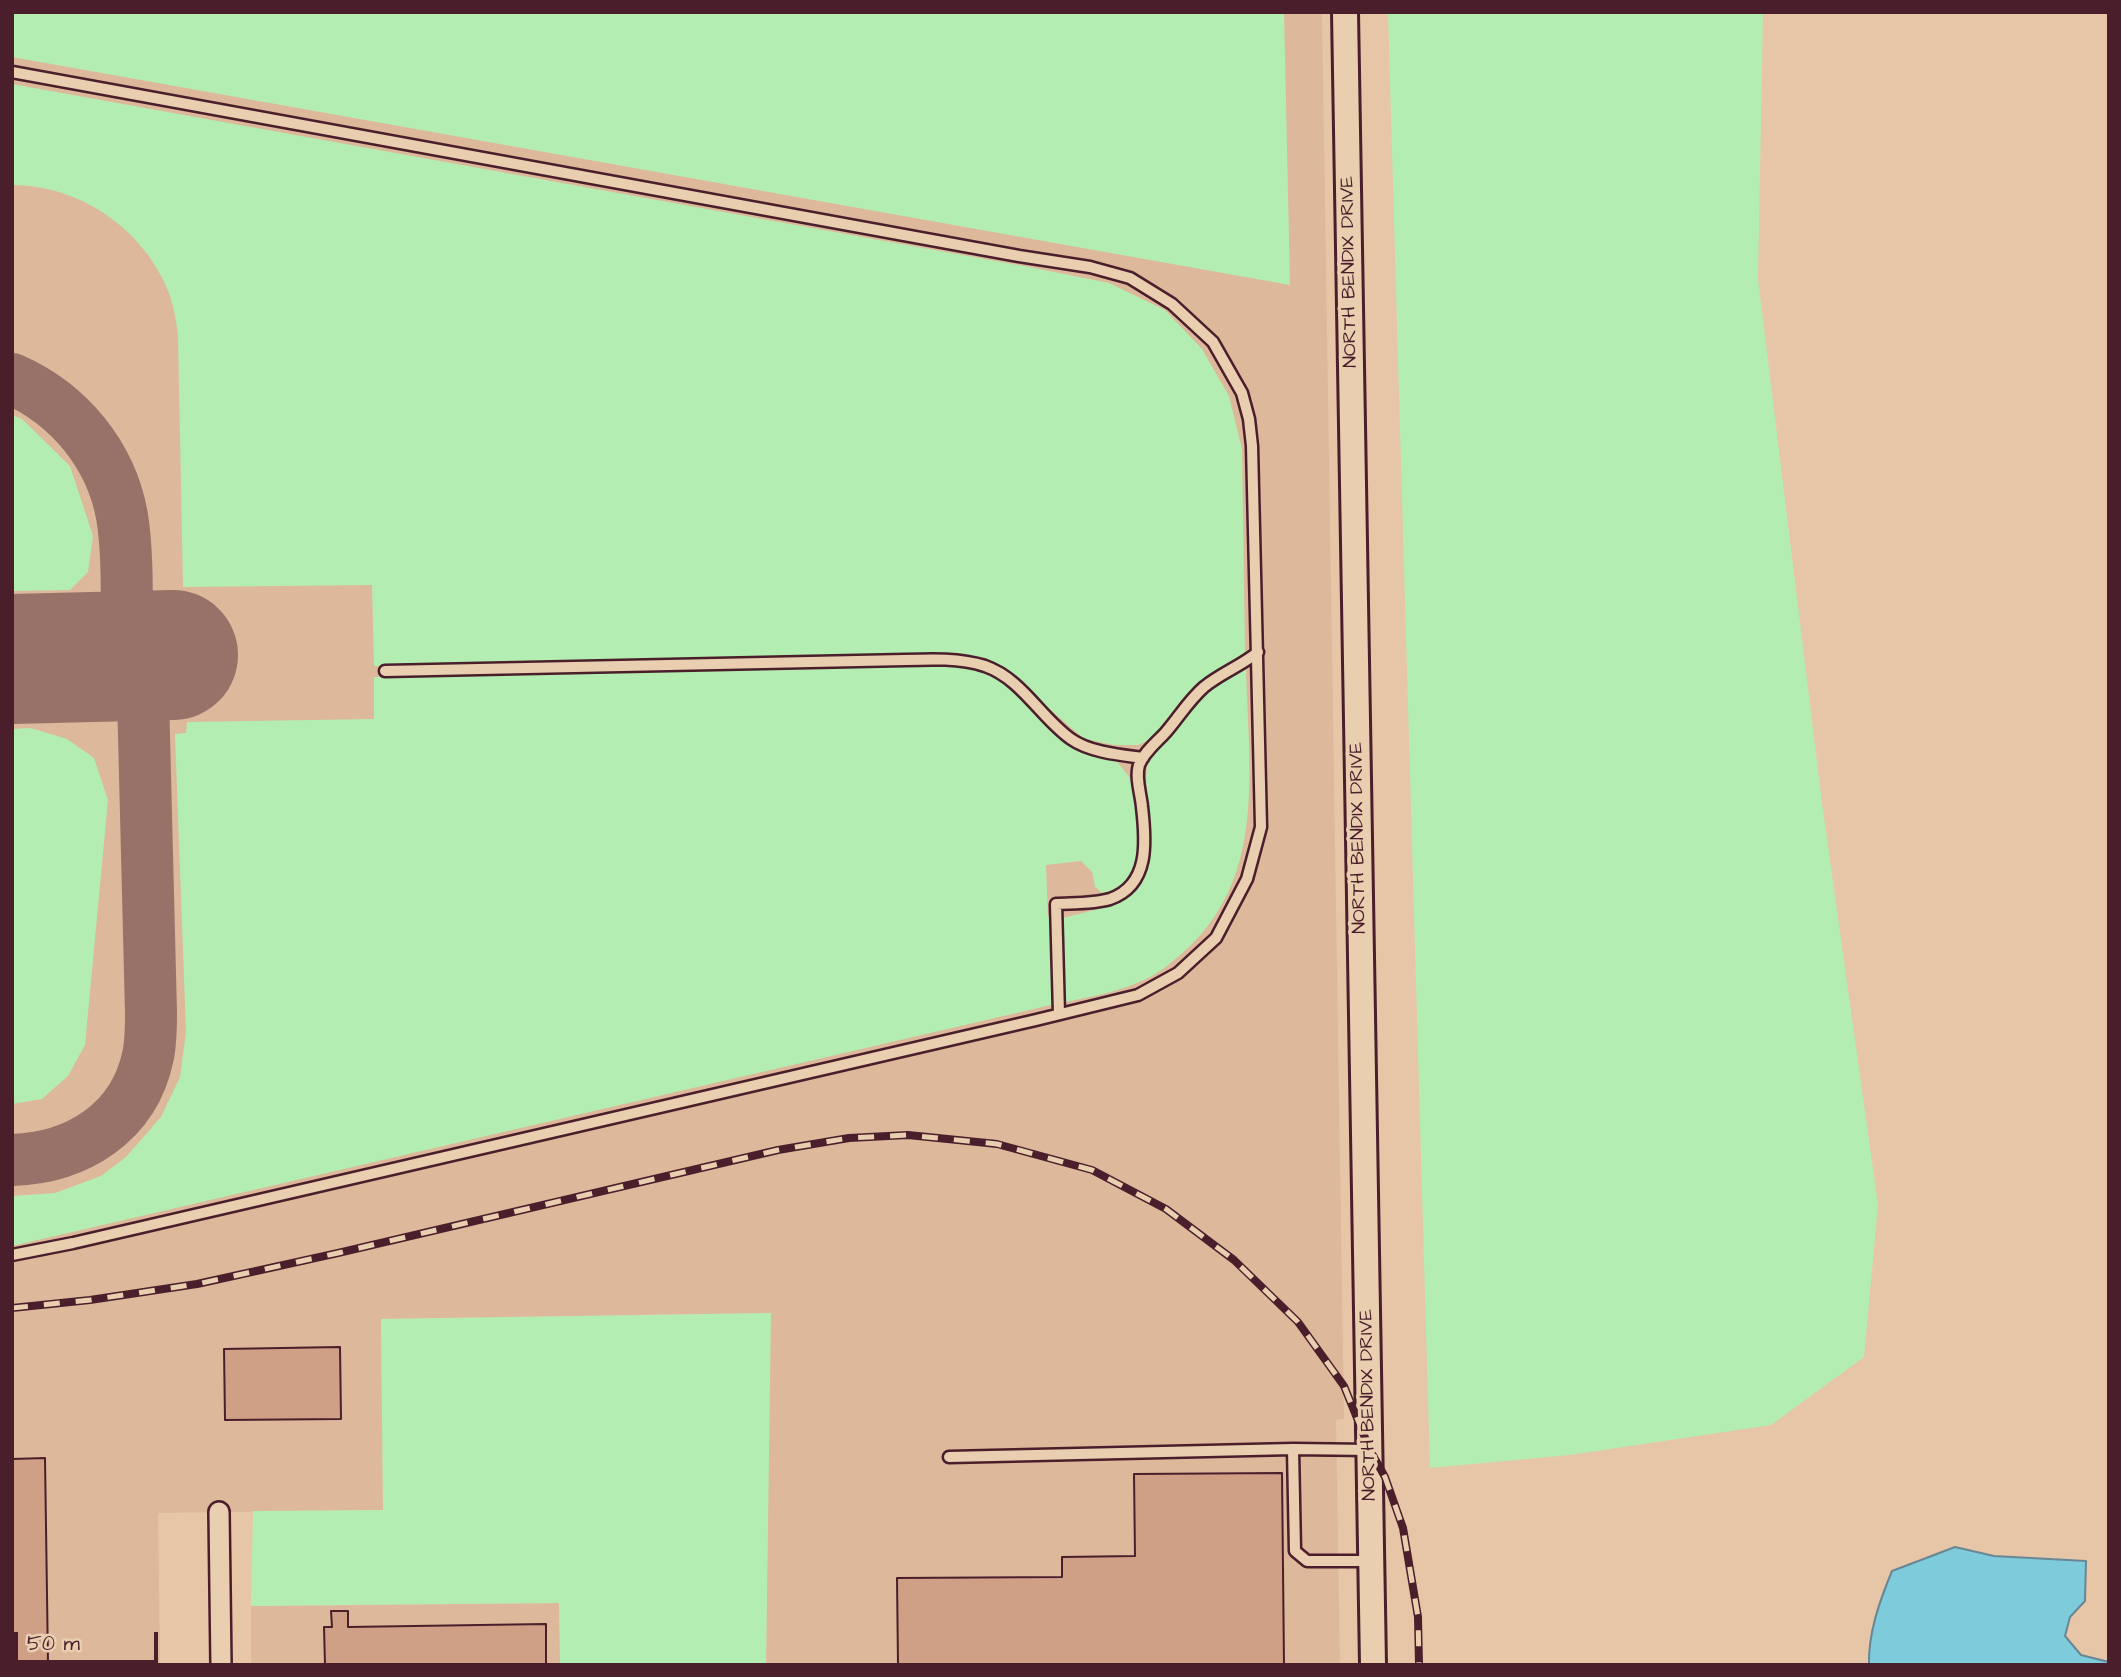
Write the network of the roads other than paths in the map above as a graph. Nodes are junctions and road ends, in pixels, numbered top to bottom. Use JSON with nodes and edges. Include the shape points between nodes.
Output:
{"nodes":[{"id":1,"x":1345,"y":12,"type":"edge"},
{"id":2,"x":12,"y":72,"type":"edge"},
{"id":3,"x":1258,"y":652,"type":"junction"},
{"id":4,"x":385,"y":671,"type":"dead end"},
{"id":5,"x":1143,"y":758,"type":"junction"},
{"id":6,"x":1059,"y":1014,"type":"junction"},
{"id":7,"x":12,"y":1255,"type":"edge"},
{"id":8,"x":1293,"y":1449,"type":"junction"},
{"id":9,"x":1370,"y":1450,"type":"junction"},
{"id":10,"x":949,"y":1457,"type":"dead end"},
{"id":11,"x":219,"y":1512,"type":"dead end"},
{"id":12,"x":1371,"y":1562,"type":"junction"},
{"id":13,"x":221,"y":1665,"type":"edge"},
{"id":14,"x":1373,"y":1665,"type":"edge"}],
"edges":[{"from":1,"to":9,"type":"street","name":"NORTH BENDIX DRIVE"},
{"from":2,"to":3,"type":"lane","via":[[1090,267],[1130,278],[1172,304],[1213,342],[1242,393],[1252,446]]},
{"from":3,"to":5,"type":"lane","via":[[1193,698]]},
{"from":3,"to":6,"type":"lane","via":[[1261,827],[1247,879],[1216,938],[1178,973],[1138,995]]},
{"from":4,"to":5,"type":"lane","via":[[969,662],[1003,675],[1072,740]]},
{"from":5,"to":6,"type":"lane","via":[[1138,775],[1145,843],[1138,876],[1130,887],[1108,899],[1056,904]]},
{"from":6,"to":7,"type":"lane"},
{"from":8,"to":9,"type":"lane"},
{"from":8,"to":10,"type":"lane"},
{"from":8,"to":12,"type":"lane","via":[[1295,1551],[1307,1561]]},
{"from":9,"to":12,"type":"street","name":"NORTH BENDIX DRIVE"},
{"from":11,"to":13,"type":"street"},
{"from":12,"to":14,"type":"street","name":"NORTH BENDIX DRIVE"}]}
